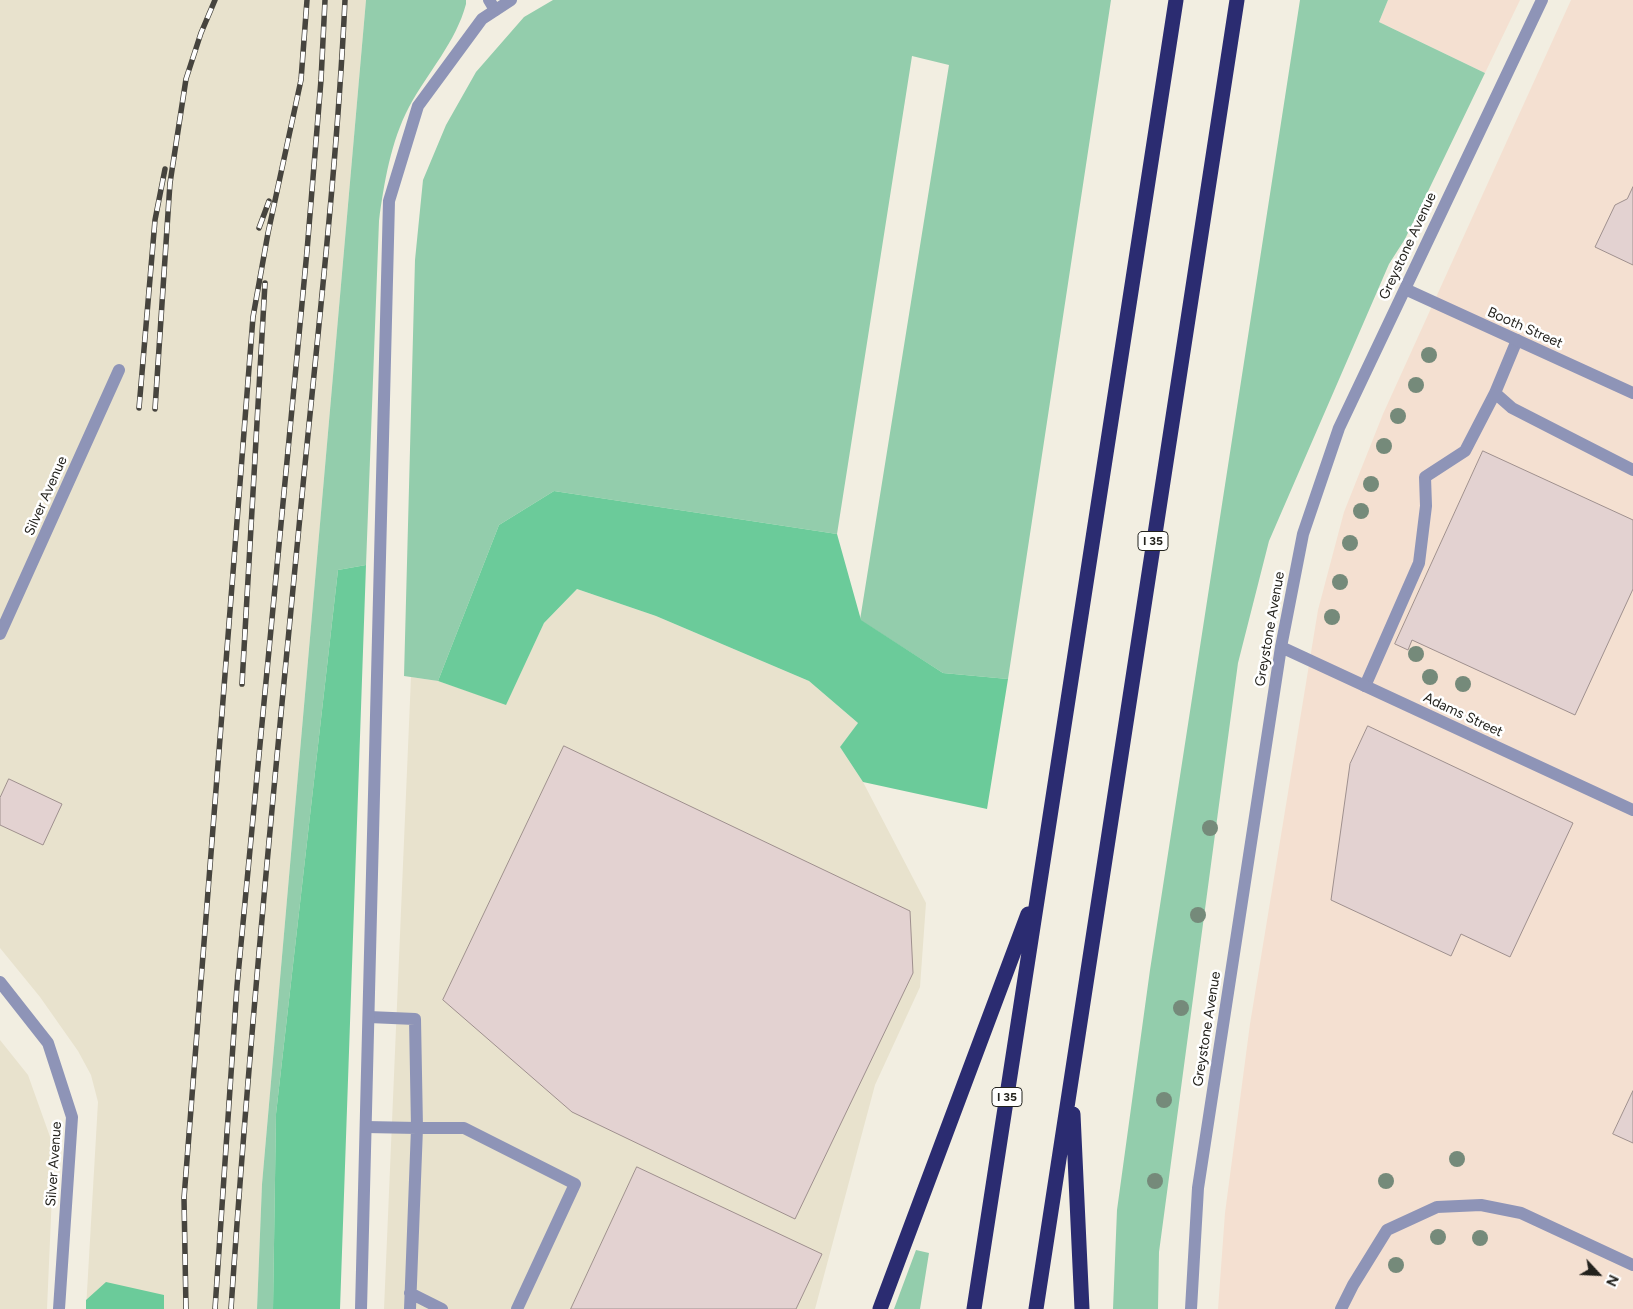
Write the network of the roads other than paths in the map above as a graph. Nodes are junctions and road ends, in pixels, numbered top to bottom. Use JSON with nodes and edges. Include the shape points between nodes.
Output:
{"nodes":[{"id":1,"x":511,"y":0,"type":"edge"},
{"id":2,"x":1176,"y":0,"type":"edge"},
{"id":3,"x":1236,"y":0,"type":"edge"},
{"id":4,"x":1542,"y":0,"type":"edge"},
{"id":5,"x":492,"y":5,"type":"edge"},
{"id":6,"x":1404,"y":289,"type":"junction"},
{"id":7,"x":1517,"y":340,"type":"junction"},
{"id":8,"x":119,"y":370,"type":"dead end"},
{"id":9,"x":1495,"y":393,"type":"junction"},
{"id":10,"x":1633,"y":393,"type":"edge"},
{"id":11,"x":1633,"y":470,"type":"edge"},
{"id":12,"x":0,"y":634,"type":"edge"},
{"id":13,"x":1281,"y":647,"type":"junction"},
{"id":14,"x":1364,"y":686,"type":"junction"},
{"id":15,"x":1633,"y":810,"type":"edge"},
{"id":16,"x":1040,"y":884,"type":"junction"},
{"id":17,"x":0,"y":982,"type":"edge"},
{"id":18,"x":369,"y":1017,"type":"junction"},
{"id":19,"x":1072,"y":1082,"type":"junction"},
{"id":20,"x":366,"y":1126,"type":"junction"},
{"id":21,"x":417,"y":1128,"type":"junction"},
{"id":22,"x":1633,"y":1265,"type":"edge"},
{"id":23,"x":410,"y":1293,"type":"junction"},
{"id":24,"x":59,"y":1309,"type":"edge"},
{"id":25,"x":361,"y":1309,"type":"edge"},
{"id":26,"x":410,"y":1309,"type":"edge"},
{"id":27,"x":442,"y":1309,"type":"edge"},
{"id":28,"x":516,"y":1309,"type":"edge"},
{"id":29,"x":880,"y":1309,"type":"edge"},
{"id":30,"x":974,"y":1309,"type":"edge"},
{"id":31,"x":1036,"y":1309,"type":"edge"},
{"id":32,"x":1082,"y":1309,"type":"edge"},
{"id":33,"x":1191,"y":1309,"type":"edge"},
{"id":34,"x":1341,"y":1309,"type":"edge"}],
"edges":[{"from":1,"to":5,"type":"street"},
{"from":2,"to":16,"type":"highway","number":"I 35"},
{"from":3,"to":19,"type":"highway","number":"I 35"},
{"from":4,"to":6,"type":"street","name":"Greystone Avenue"},
{"from":5,"to":18,"type":"street","via":[[418,106],[389,201]]},
{"from":6,"to":7,"type":"street","name":"Booth Street"},
{"from":6,"to":13,"type":"street","name":"Greystone Avenue","via":[[1339,428],[1303,534]]},
{"from":7,"to":9,"type":"street"},
{"from":7,"to":10,"type":"street","name":"Booth Street"},
{"from":8,"to":12,"type":"street","name":"Silver Avenue"},
{"from":9,"to":11,"type":"street","via":[[1512,408]]},
{"from":9,"to":14,"type":"street","via":[[1465,451],[1425,477],[1426,506],[1419,563]]},
{"from":13,"to":14,"type":"street","name":"Adams Street"},
{"from":13,"to":33,"type":"street","name":"Greystone Avenue","via":[[1198,1188]]},
{"from":14,"to":15,"type":"street","name":"Adams Street"},
{"from":16,"to":29,"type":"highway"},
{"from":16,"to":30,"type":"highway","number":"I 35"},
{"from":17,"to":24,"type":"street","name":"Silver Avenue","via":[[48,1043],[72,1117]]},
{"from":18,"to":20,"type":"street"},
{"from":18,"to":21,"type":"street","via":[[414,1019]]},
{"from":19,"to":31,"type":"highway","number":"I 35"},
{"from":19,"to":32,"type":"highway"},
{"from":20,"to":21,"type":"street"},
{"from":20,"to":25,"type":"street"},
{"from":21,"to":23,"type":"street"},
{"from":21,"to":28,"type":"street","via":[[464,1128],[576,1184]]},
{"from":22,"to":34,"type":"street","via":[[1521,1213],[1481,1204],[1437,1207],[1387,1230],[1352,1285]]},
{"from":23,"to":26,"type":"street"},
{"from":23,"to":27,"type":"street"}]}
